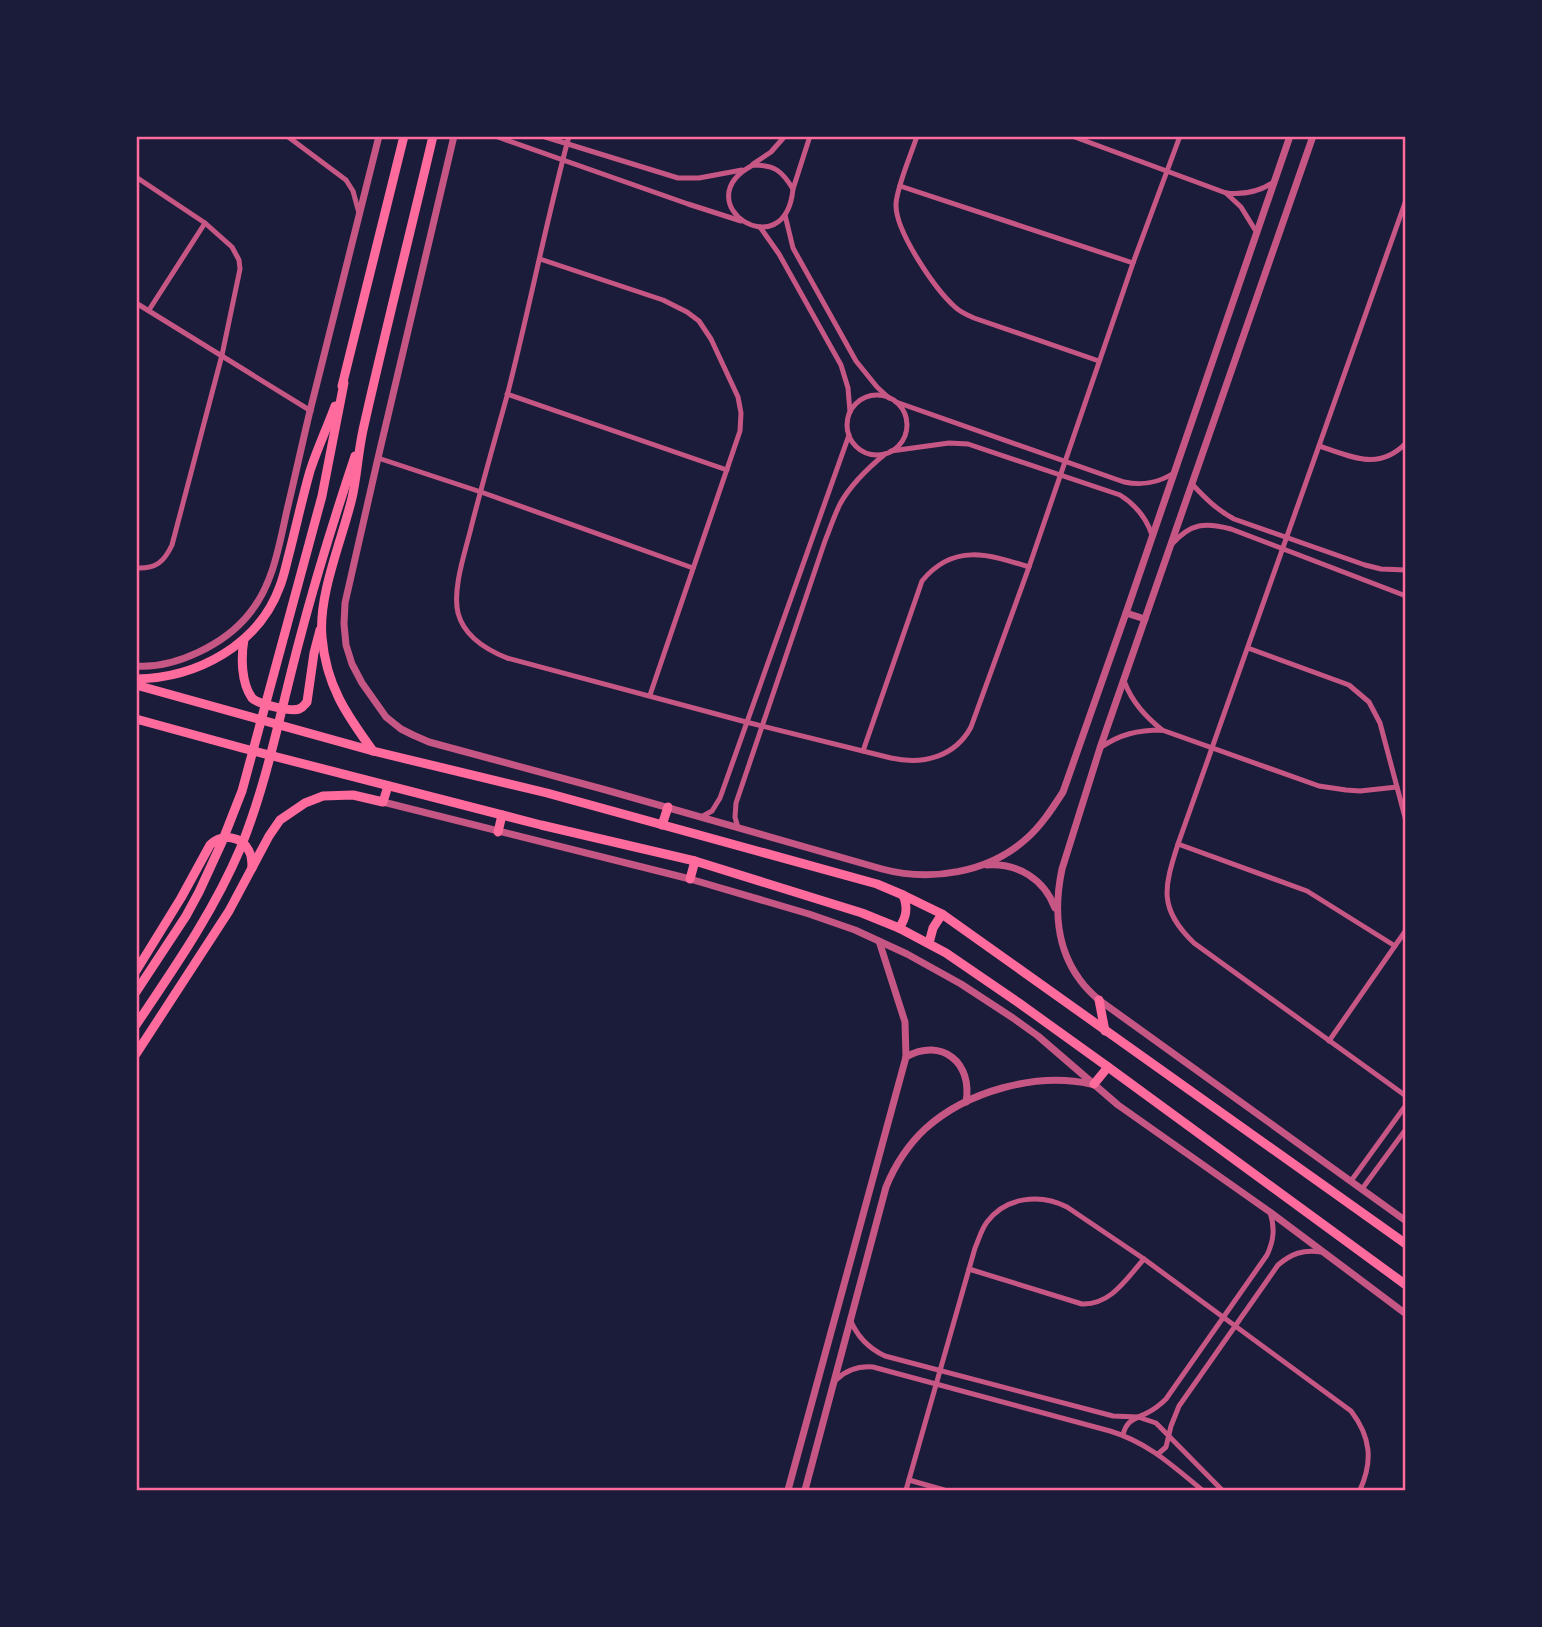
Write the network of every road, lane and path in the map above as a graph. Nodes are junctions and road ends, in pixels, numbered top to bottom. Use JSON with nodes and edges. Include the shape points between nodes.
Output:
{"nodes":[{"id":1,"x":286,"y":136,"type":"edge"},
{"id":2,"x":379,"y":136,"type":"edge"},
{"id":3,"x":404,"y":136,"type":"edge"},
{"id":4,"x":433,"y":136,"type":"edge"},
{"id":5,"x":454,"y":136,"type":"edge"},
{"id":6,"x":495,"y":136,"type":"edge"},
{"id":7,"x":542,"y":136,"type":"edge"},
{"id":8,"x":569,"y":136,"type":"edge"},
{"id":9,"x":785,"y":136,"type":"edge"},
{"id":10,"x":810,"y":136,"type":"edge"},
{"id":11,"x":918,"y":136,"type":"edge"},
{"id":12,"x":1072,"y":136,"type":"edge"},
{"id":13,"x":1180,"y":136,"type":"edge"},
{"id":14,"x":1290,"y":136,"type":"edge"},
{"id":15,"x":1313,"y":136,"type":"edge"},
{"id":16,"x":567,"y":145,"type":"junction"},
{"id":17,"x":563,"y":159,"type":"junction"},
{"id":18,"x":752,"y":165,"type":"junction"},
{"id":19,"x":742,"y":170,"type":"junction"},
{"id":20,"x":1167,"y":170,"type":"junction"},
{"id":21,"x":136,"y":177,"type":"edge"},
{"id":22,"x":1274,"y":182,"type":"junction"},
{"id":23,"x":900,"y":186,"type":"junction"},
{"id":24,"x":793,"y":190,"type":"junction"},
{"id":25,"x":1226,"y":192,"type":"junction"},
{"id":26,"x":1405,"y":200,"type":"edge"},
{"id":27,"x":785,"y":215,"type":"junction"},
{"id":28,"x":359,"y":216,"type":"junction"},
{"id":29,"x":741,"y":221,"type":"junction"},
{"id":30,"x":205,"y":223,"type":"junction"},
{"id":31,"x":760,"y":228,"type":"junction"},
{"id":32,"x":1257,"y":233,"type":"junction"},
{"id":33,"x":540,"y":259,"type":"junction"},
{"id":34,"x":1133,"y":263,"type":"junction"},
{"id":35,"x":136,"y":303,"type":"edge"},
{"id":36,"x":149,"y":310,"type":"junction"},
{"id":37,"x":222,"y":355,"type":"junction"},
{"id":38,"x":1099,"y":361,"type":"junction"},
{"id":39,"x":344,"y":383,"type":"junction"},
{"id":40,"x":507,"y":394,"type":"junction"},
{"id":41,"x":889,"y":398,"type":"junction"},
{"id":42,"x":896,"y":402,"type":"junction"},
{"id":43,"x":310,"y":411,"type":"junction"},
{"id":44,"x":850,"y":412,"type":"junction"},
{"id":45,"x":362,"y":433,"type":"junction"},
{"id":46,"x":849,"y":435,"type":"junction"},
{"id":47,"x":1405,"y":443,"type":"edge"},
{"id":48,"x":1319,"y":446,"type":"junction"},
{"id":49,"x":888,"y":452,"type":"junction"},
{"id":50,"x":378,"y":458,"type":"junction"},
{"id":51,"x":1065,"y":462,"type":"junction"},
{"id":52,"x":727,"y":470,"type":"junction"},
{"id":53,"x":1174,"y":473,"type":"junction"},
{"id":54,"x":1060,"y":474,"type":"junction"},
{"id":55,"x":1192,"y":484,"type":"junction"},
{"id":56,"x":481,"y":492,"type":"junction"},
{"id":57,"x":1287,"y":536,"type":"junction"},
{"id":58,"x":1152,"y":537,"type":"junction"},
{"id":59,"x":1170,"y":546,"type":"junction"},
{"id":60,"x":1282,"y":549,"type":"junction"},
{"id":61,"x":1029,"y":567,"type":"junction"},
{"id":62,"x":136,"y":568,"type":"edge"},
{"id":63,"x":692,"y":568,"type":"junction"},
{"id":64,"x":1405,"y":570,"type":"edge"},
{"id":65,"x":1405,"y":596,"type":"edge"},
{"id":66,"x":1126,"y":613,"type":"junction"},
{"id":67,"x":1144,"y":619,"type":"junction"},
{"id":68,"x":322,"y":627,"type":"junction"},
{"id":69,"x":244,"y":639,"type":"junction"},
{"id":70,"x":1248,"y":648,"type":"junction"},
{"id":71,"x":136,"y":666,"type":"edge"},
{"id":72,"x":136,"y":679,"type":"edge"},
{"id":73,"x":1124,"y":680,"type":"junction"},
{"id":74,"x":136,"y":685,"type":"edge"},
{"id":75,"x":650,"y":695,"type":"junction"},
{"id":76,"x":136,"y":719,"type":"edge"},
{"id":77,"x":746,"y":722,"type":"junction"},
{"id":78,"x":762,"y":726,"type":"junction"},
{"id":79,"x":1162,"y":730,"type":"junction"},
{"id":80,"x":1100,"y":748,"type":"junction"},
{"id":81,"x":1213,"y":748,"type":"junction"},
{"id":82,"x":373,"y":751,"type":"junction"},
{"id":83,"x":863,"y":751,"type":"junction"},
{"id":84,"x":388,"y":786,"type":"junction"},
{"id":85,"x":1397,"y":787,"type":"junction"},
{"id":86,"x":383,"y":802,"type":"junction"},
{"id":87,"x":668,"y":807,"type":"junction"},
{"id":88,"x":502,"y":815,"type":"junction"},
{"id":89,"x":701,"y":817,"type":"junction"},
{"id":90,"x":1405,"y":821,"type":"edge"},
{"id":91,"x":663,"y":825,"type":"junction"},
{"id":92,"x":738,"y":828,"type":"junction"},
{"id":93,"x":498,"y":832,"type":"junction"},
{"id":94,"x":1178,"y":845,"type":"junction"},
{"id":95,"x":695,"y":861,"type":"junction"},
{"id":96,"x":978,"y":866,"type":"junction"},
{"id":97,"x":253,"y":870,"type":"junction"},
{"id":98,"x":690,"y":879,"type":"junction"},
{"id":99,"x":903,"y":895,"type":"junction"},
{"id":100,"x":1056,"y":911,"type":"junction"},
{"id":101,"x":942,"y":914,"type":"junction"},
{"id":102,"x":899,"y":928,"type":"junction"},
{"id":103,"x":1405,"y":930,"type":"edge"},
{"id":104,"x":879,"y":941,"type":"junction"},
{"id":105,"x":929,"y":943,"type":"junction"},
{"id":106,"x":1395,"y":946,"type":"junction"},
{"id":107,"x":136,"y":971,"type":"edge"},
{"id":108,"x":136,"y":992,"type":"edge"},
{"id":109,"x":1099,"y":1000,"type":"junction"},
{"id":110,"x":136,"y":1025,"type":"edge"},
{"id":111,"x":1105,"y":1031,"type":"junction"},
{"id":112,"x":1329,"y":1041,"type":"junction"},
{"id":113,"x":136,"y":1054,"type":"edge"},
{"id":114,"x":906,"y":1057,"type":"junction"},
{"id":115,"x":1108,"y":1067,"type":"junction"},
{"id":116,"x":1094,"y":1084,"type":"junction"},
{"id":117,"x":1405,"y":1096,"type":"edge"},
{"id":118,"x":966,"y":1102,"type":"junction"},
{"id":119,"x":1405,"y":1105,"type":"edge"},
{"id":120,"x":1405,"y":1129,"type":"edge"},
{"id":121,"x":1351,"y":1181,"type":"junction"},
{"id":122,"x":1362,"y":1189,"type":"junction"},
{"id":123,"x":1270,"y":1212,"type":"junction"},
{"id":124,"x":1405,"y":1221,"type":"edge"},
{"id":125,"x":1405,"y":1244,"type":"edge"},
{"id":126,"x":1323,"y":1252,"type":"junction"},
{"id":127,"x":1144,"y":1259,"type":"junction"},
{"id":128,"x":969,"y":1269,"type":"junction"},
{"id":129,"x":1405,"y":1285,"type":"edge"},
{"id":130,"x":1405,"y":1314,"type":"edge"},
{"id":131,"x":1224,"y":1317,"type":"junction"},
{"id":132,"x":850,"y":1319,"type":"junction"},
{"id":133,"x":1236,"y":1326,"type":"junction"},
{"id":134,"x":940,"y":1370,"type":"junction"},
{"id":135,"x":834,"y":1382,"type":"junction"},
{"id":136,"x":936,"y":1384,"type":"junction"},
{"id":137,"x":1138,"y":1417,"type":"junction"},
{"id":138,"x":1123,"y":1435,"type":"junction"},
{"id":139,"x":1169,"y":1437,"type":"junction"},
{"id":140,"x":1158,"y":1454,"type":"junction"},
{"id":141,"x":909,"y":1480,"type":"junction"},
{"id":142,"x":788,"y":1490,"type":"edge"},
{"id":143,"x":806,"y":1490,"type":"edge"},
{"id":144,"x":906,"y":1490,"type":"edge"},
{"id":145,"x":944,"y":1490,"type":"edge"},
{"id":146,"x":1202,"y":1490,"type":"edge"},
{"id":147,"x":1222,"y":1490,"type":"edge"},
{"id":148,"x":1360,"y":1490,"type":"edge"}],
"edges":[{"from":1,"to":28,"type":"street","via":[[346,180]]},
{"from":2,"to":28,"type":"street"},
{"from":3,"to":39,"type":"main road"},
{"from":4,"to":45,"type":"main road"},
{"from":5,"to":50,"type":"street"},
{"from":6,"to":17,"type":"street"},
{"from":7,"to":16,"type":"street"},
{"from":8,"to":16,"type":"street"},
{"from":9,"to":18,"type":"street"},
{"from":10,"to":24,"type":"street"},
{"from":11,"to":23,"type":"street"},
{"from":12,"to":20,"type":"street"},
{"from":13,"to":20,"type":"street"},
{"from":14,"to":22,"type":"street"},
{"from":15,"to":55,"type":"street"},
{"from":16,"to":17,"type":"street"},
{"from":16,"to":19,"type":"street","via":[[678,178]]},
{"from":17,"to":29,"type":"street"},
{"from":17,"to":33,"type":"street"},
{"from":18,"to":19,"type":"street"},
{"from":18,"to":24,"type":"street","via":[[779,171]]},
{"from":19,"to":29,"type":"street","via":[[733,181],[729,198]]},
{"from":20,"to":25,"type":"street"},
{"from":20,"to":34,"type":"street"},
{"from":21,"to":30,"type":"street"},
{"from":22,"to":25,"type":"street","via":[[1256,191]]},
{"from":22,"to":32,"type":"street"},
{"from":23,"to":34,"type":"street"},
{"from":23,"to":38,"type":"street","via":[[896,211],[904,233],[955,307],[983,322]]},
{"from":24,"to":27,"type":"street"},
{"from":25,"to":32,"type":"street"},
{"from":26,"to":48,"type":"street"},
{"from":27,"to":31,"type":"street"},
{"from":27,"to":41,"type":"street","via":[[793,248],[856,360]]},
{"from":28,"to":43,"type":"street"},
{"from":29,"to":31,"type":"street"},
{"from":30,"to":36,"type":"street"},
{"from":30,"to":37,"type":"street","via":[[232,247],[239,260],[240,275]]},
{"from":31,"to":44,"type":"street","via":[[841,366]]},
{"from":32,"to":53,"type":"street"},
{"from":33,"to":40,"type":"street"},
{"from":33,"to":52,"type":"street","via":[[663,300],[699,321],[740,404],[740,432]]},
{"from":34,"to":38,"type":"street"},
{"from":35,"to":36,"type":"street"},
{"from":36,"to":37,"type":"street"},
{"from":37,"to":43,"type":"street"},
{"from":37,"to":62,"type":"street","via":[[172,545],[160,562]]},
{"from":38,"to":51,"type":"street"},
{"from":39,"to":69,"type":"main road","via":[[311,470],[281,585],[269,609]]},
{"from":39,"to":108,"type":"main road","via":[[322,496],[242,791],[199,892]]},
{"from":40,"to":52,"type":"street"},
{"from":40,"to":56,"type":"street"},
{"from":41,"to":42,"type":"street"},
{"from":41,"to":44,"type":"street","via":[[867,397]]},
{"from":42,"to":49,"type":"street","via":[[905,416],[905,432]]},
{"from":42,"to":51,"type":"street"},
{"from":43,"to":71,"type":"street","via":[[275,564],[249,615],[232,632],[200,651],[182,659]]},
{"from":44,"to":46,"type":"street"},
{"from":45,"to":68,"type":"main road","via":[[354,491],[325,595]]},
{"from":45,"to":110,"type":"main road","via":[[250,823],[202,926]]},
{"from":46,"to":49,"type":"street","via":[[867,453]]},
{"from":46,"to":77,"type":"street"},
{"from":47,"to":48,"type":"street","via":[[1396,453],[1371,461]]},
{"from":48,"to":57,"type":"street"},
{"from":49,"to":54,"type":"street","via":[[958,442]]},
{"from":49,"to":78,"type":"street","via":[[855,483],[839,506]]},
{"from":50,"to":56,"type":"street"},
{"from":50,"to":87,"type":"street","via":[[344,624],[352,664],[386,717],[429,742]]},
{"from":51,"to":53,"type":"street","via":[[1134,484],[1155,482]]},
{"from":51,"to":54,"type":"street"},
{"from":52,"to":63,"type":"street"},
{"from":53,"to":58,"type":"street"},
{"from":54,"to":58,"type":"street","via":[[1129,501],[1144,517]]},
{"from":54,"to":61,"type":"street"},
{"from":55,"to":57,"type":"street","via":[[1223,514]]},
{"from":55,"to":59,"type":"street"},
{"from":56,"to":63,"type":"street"},
{"from":56,"to":75,"type":"street","via":[[457,593],[458,616],[471,635],[508,658]]},
{"from":57,"to":60,"type":"street"},
{"from":57,"to":64,"type":"street","via":[[1365,565]]},
{"from":58,"to":66,"type":"street"},
{"from":59,"to":60,"type":"street","via":[[1191,528],[1214,525]]},
{"from":59,"to":67,"type":"street"},
{"from":60,"to":65,"type":"street"},
{"from":60,"to":70,"type":"street"},
{"from":61,"to":83,"type":"street","via":[[964,740],[949,752],[919,761]]},
{"from":61,"to":83,"type":"street","via":[[971,554],[943,562],[928,573]]},
{"from":63,"to":75,"type":"street"},
{"from":66,"to":67,"type":"street"},
{"from":66,"to":96,"type":"street","via":[[1052,810],[1025,840]]},
{"from":67,"to":73,"type":"street"},
{"from":68,"to":69,"type":"main road","via":[[307,702],[296,710],[260,704],[252,698],[242,667]]},
{"from":68,"to":82,"type":"main road","via":[[334,688]]},
{"from":69,"to":72,"type":"main road","via":[[201,667]]},
{"from":70,"to":81,"type":"street"},
{"from":70,"to":85,"type":"street","via":[[1349,685],[1369,702],[1380,723]]},
{"from":73,"to":79,"type":"street","via":[[1138,708]]},
{"from":73,"to":80,"type":"street"},
{"from":74,"to":82,"type":"main road"},
{"from":75,"to":77,"type":"street"},
{"from":76,"to":84,"type":"main road"},
{"from":77,"to":78,"type":"street"},
{"from":77,"to":89,"type":"street","via":[[720,799]]},
{"from":78,"to":83,"type":"street"},
{"from":78,"to":92,"type":"street","via":[[736,803]]},
{"from":79,"to":80,"type":"street","via":[[1129,733]]},
{"from":79,"to":81,"type":"street"},
{"from":80,"to":100,"type":"street","via":[[1062,869]]},
{"from":81,"to":85,"type":"street","via":[[1319,786],[1360,791]]},
{"from":81,"to":94,"type":"street"},
{"from":82,"to":91,"type":"main road"},
{"from":84,"to":86,"type":"main road"},
{"from":84,"to":88,"type":"main road"},
{"from":85,"to":90,"type":"street"},
{"from":86,"to":93,"type":"street"},
{"from":86,"to":97,"type":"main road","via":[[343,794],[304,803],[280,820]]},
{"from":87,"to":89,"type":"street"},
{"from":87,"to":91,"type":"main road"},
{"from":88,"to":93,"type":"main road"},
{"from":88,"to":95,"type":"main road"},
{"from":89,"to":92,"type":"street"},
{"from":91,"to":99,"type":"main road"},
{"from":92,"to":96,"type":"street","via":[[896,873],[944,874]]},
{"from":93,"to":98,"type":"street"},
{"from":94,"to":106,"type":"street","via":[[1307,891]]},
{"from":94,"to":112,"type":"street","via":[[1166,890],[1181,930]]},
{"from":95,"to":98,"type":"main road"},
{"from":95,"to":102,"type":"main road"},
{"from":96,"to":100,"type":"street","via":[[1003,865],[1026,873],[1045,890]]},
{"from":97,"to":107,"type":"main road","via":[[250,851],[243,843],[229,837],[215,840]]},
{"from":97,"to":113,"type":"main road"},
{"from":98,"to":104,"type":"street","via":[[809,914]]},
{"from":99,"to":101,"type":"main road"},
{"from":99,"to":102,"type":"main road","via":[[906,914]]},
{"from":100,"to":109,"type":"street","via":[[1067,958],[1080,981]]},
{"from":101,"to":105,"type":"main road"},
{"from":101,"to":111,"type":"main road"},
{"from":102,"to":105,"type":"main road"},
{"from":103,"to":106,"type":"street"},
{"from":104,"to":114,"type":"street","via":[[905,1022]]},
{"from":104,"to":116,"type":"street","via":[[988,1000]]},
{"from":105,"to":115,"type":"main road"},
{"from":106,"to":112,"type":"street"},
{"from":109,"to":111,"type":"main road"},
{"from":109,"to":121,"type":"street"},
{"from":111,"to":125,"type":"main road"},
{"from":112,"to":117,"type":"street"},
{"from":114,"to":118,"type":"street","via":[[931,1050],[956,1060],[968,1084]]},
{"from":114,"to":142,"type":"street"},
{"from":115,"to":116,"type":"main road"},
{"from":115,"to":129,"type":"main road"},
{"from":116,"to":118,"type":"street","via":[[1036,1082]]},
{"from":116,"to":123,"type":"street"},
{"from":118,"to":132,"type":"street","via":[[924,1130],[898,1162],[886,1186]]},
{"from":119,"to":121,"type":"street"},
{"from":120,"to":122,"type":"street"},
{"from":121,"to":122,"type":"street"},
{"from":122,"to":124,"type":"street"},
{"from":123,"to":126,"type":"street"},
{"from":123,"to":131,"type":"street","via":[[1272,1245]]},
{"from":126,"to":130,"type":"street"},
{"from":126,"to":133,"type":"street","via":[[1311,1250],[1287,1257]]},
{"from":127,"to":128,"type":"street","via":[[1107,1298],[1091,1304]]},
{"from":127,"to":128,"type":"street","via":[[1056,1201],[1030,1198],[1006,1206],[987,1222]]},
{"from":127,"to":131,"type":"street"},
{"from":128,"to":134,"type":"street"},
{"from":131,"to":133,"type":"street"},
{"from":131,"to":137,"type":"street","via":[[1166,1399]]},
{"from":132,"to":134,"type":"street","via":[[860,1338],[876,1351]]},
{"from":132,"to":135,"type":"street"},
{"from":133,"to":139,"type":"street","via":[[1179,1406]]},
{"from":133,"to":148,"type":"street","via":[[1351,1411],[1364,1431],[1368,1455]]},
{"from":134,"to":136,"type":"street"},
{"from":134,"to":137,"type":"street","via":[[1113,1416]]},
{"from":135,"to":136,"type":"street","via":[[847,1371],[873,1367]]},
{"from":135,"to":143,"type":"street"},
{"from":136,"to":138,"type":"street"},
{"from":136,"to":141,"type":"street"},
{"from":137,"to":138,"type":"street","via":[[1129,1422]]},
{"from":137,"to":139,"type":"street","via":[[1156,1423]]},
{"from":138,"to":140,"type":"street"},
{"from":139,"to":140,"type":"street","via":[[1167,1447]]},
{"from":139,"to":147,"type":"street"},
{"from":140,"to":146,"type":"street"},
{"from":141,"to":144,"type":"street"},
{"from":141,"to":145,"type":"street"}]}
